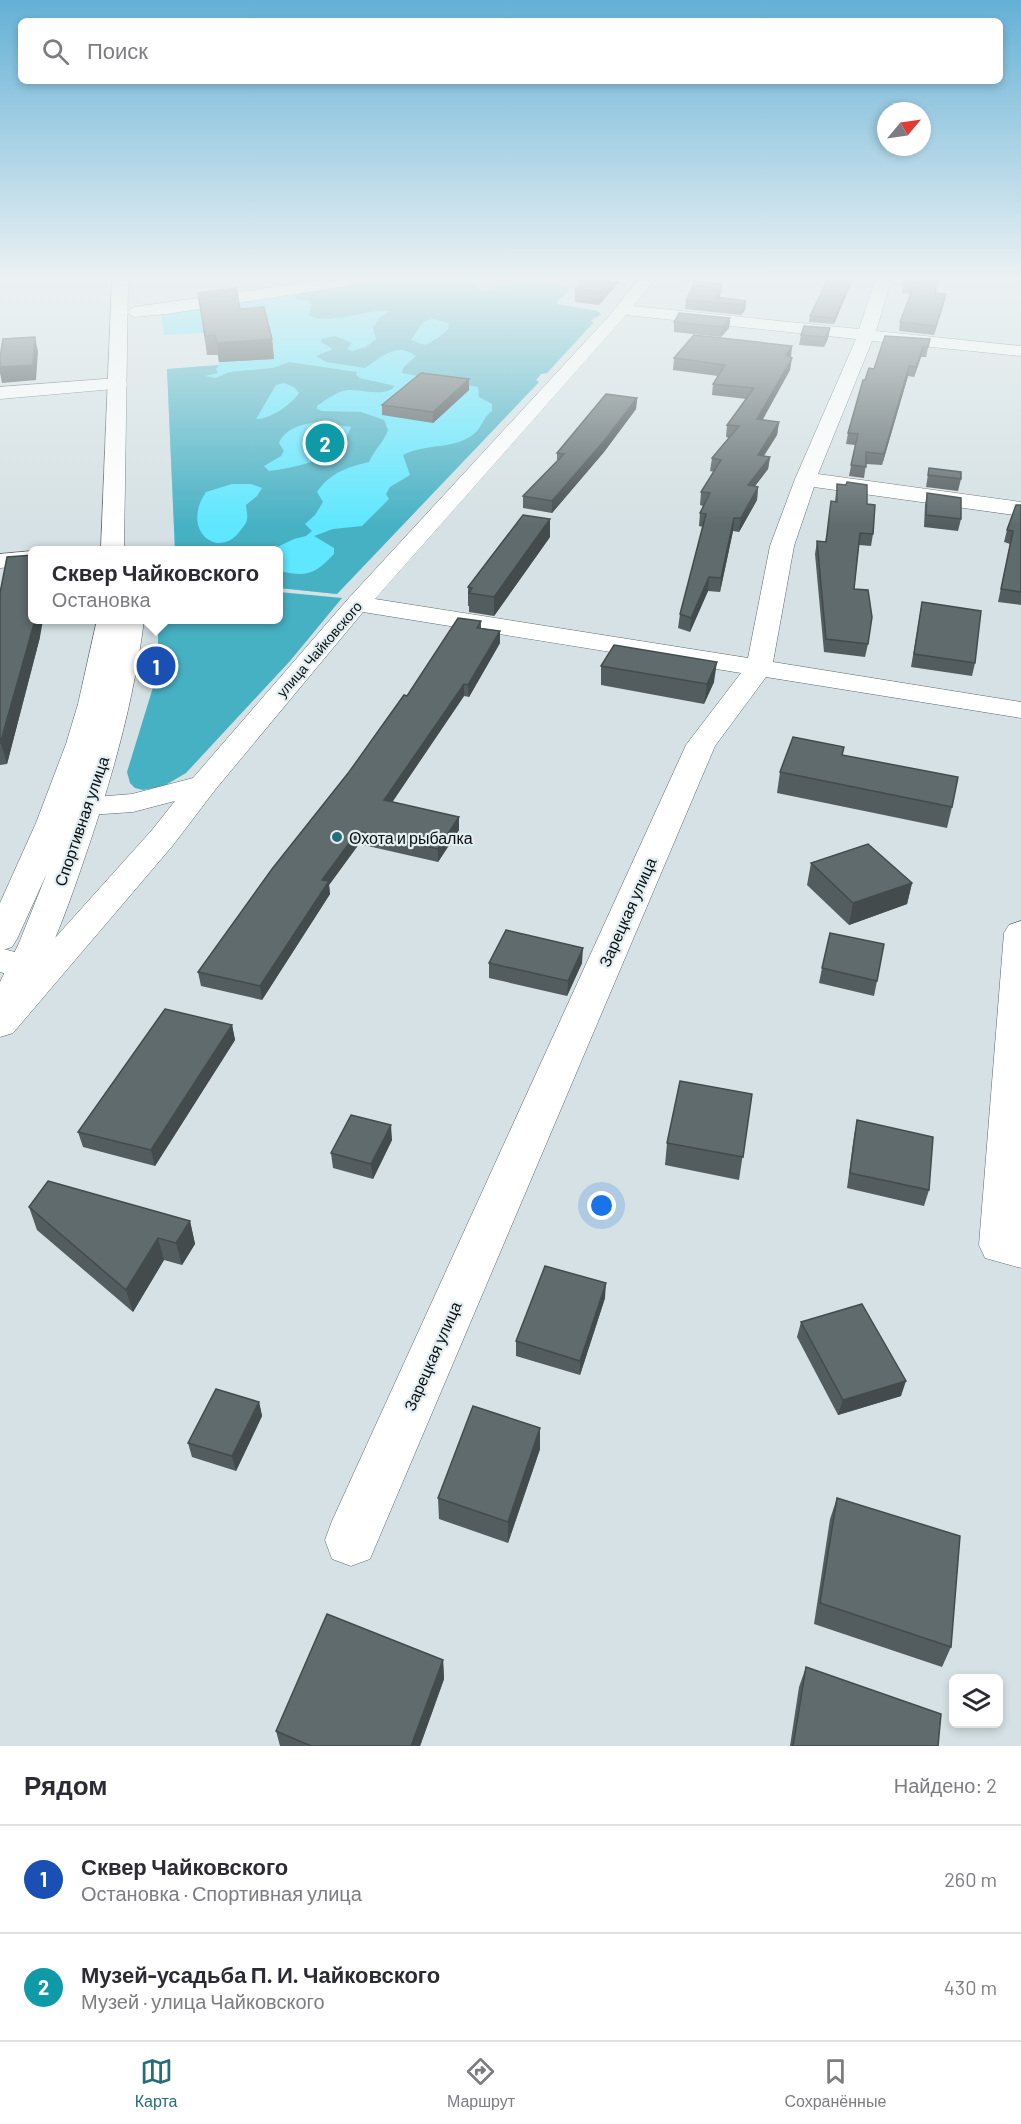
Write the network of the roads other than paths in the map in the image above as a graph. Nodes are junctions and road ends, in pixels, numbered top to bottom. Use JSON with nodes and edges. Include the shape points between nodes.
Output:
{"nodes":[{"id":1,"x":118,"y":362,"type":"edge"},
{"id":2,"x":134,"y":362,"type":"edge"},
{"id":3,"x":575,"y":362,"type":"edge"},
{"id":4,"x":855,"y":362,"type":"edge"},
{"id":5,"x":118,"y":384,"type":"junction"},
{"id":6,"x":0,"y":393,"type":"edge"},
{"id":7,"x":135,"y":478,"type":"dead end"},
{"id":8,"x":806,"y":479,"type":"junction"},
{"id":9,"x":1021,"y":509,"type":"edge"},
{"id":10,"x":113,"y":546,"type":"edge"},
{"id":11,"x":28,"y":558,"type":"edge"},
{"id":12,"x":0,"y":561,"type":"edge"},
{"id":13,"x":357,"y":604,"type":"junction"},
{"id":14,"x":108,"y":624,"type":"edge"},
{"id":15,"x":131,"y":624,"type":"edge"},
{"id":16,"x":759,"y":668,"type":"junction"},
{"id":17,"x":1021,"y":710,"type":"edge"},
{"id":18,"x":204,"y":784,"type":"junction"},
{"id":19,"x":73,"y":807,"type":"junction"},
{"id":20,"x":1021,"y":933,"type":"edge"},
{"id":21,"x":0,"y":939,"type":"edge"},
{"id":22,"x":13,"y":964,"type":"edge"},
{"id":23,"x":0,"y":1012,"type":"edge"},
{"id":24,"x":0,"y":1024,"type":"edge"},
{"id":25,"x":1021,"y":1249,"type":"edge"},
{"id":26,"x":351,"y":1540,"type":"dead end"}],
"edges":[{"from":1,"to":5,"type":"main road"},
{"from":2,"to":7,"type":"main road"},
{"from":3,"to":13,"type":"main road","name":"улица Чайковского"},
{"from":4,"to":8,"type":"main road","name":"Зарецкая улица"},
{"from":5,"to":6,"type":"main road"},
{"from":5,"to":10,"type":"main road"},
{"from":8,"to":9,"type":"main road"},
{"from":8,"to":16,"type":"main road","name":"Зарецкая улица","via":[[782,546]]},
{"from":11,"to":12,"type":"main road"},
{"from":13,"to":16,"type":"main road"},
{"from":13,"to":18,"type":"main road","name":"улица Чайковского"},
{"from":14,"to":19,"type":"main road","name":"Спортивная улица","via":[[91,712],[74,767]]},
{"from":15,"to":19,"type":"main road","name":"Спортивная улица","via":[[110,734]]},
{"from":16,"to":17,"type":"main road"},
{"from":16,"to":26,"type":"main road","name":"Зарецкая улица","via":[[701,745]]},
{"from":18,"to":19,"type":"main road","via":[[133,803]]},
{"from":18,"to":24,"type":"main road","name":"улица Чайковского","via":[[163,837]]},
{"from":19,"to":21,"type":"main road","name":"Спортивная улица"},
{"from":19,"to":22,"type":"main road","name":"Спортивная улица","via":[[35,950]]},
{"from":20,"to":25,"type":"main road","via":[[1001,1245]]},
{"from":22,"to":23,"type":"main road","name":"Спортивная улица"}]}
